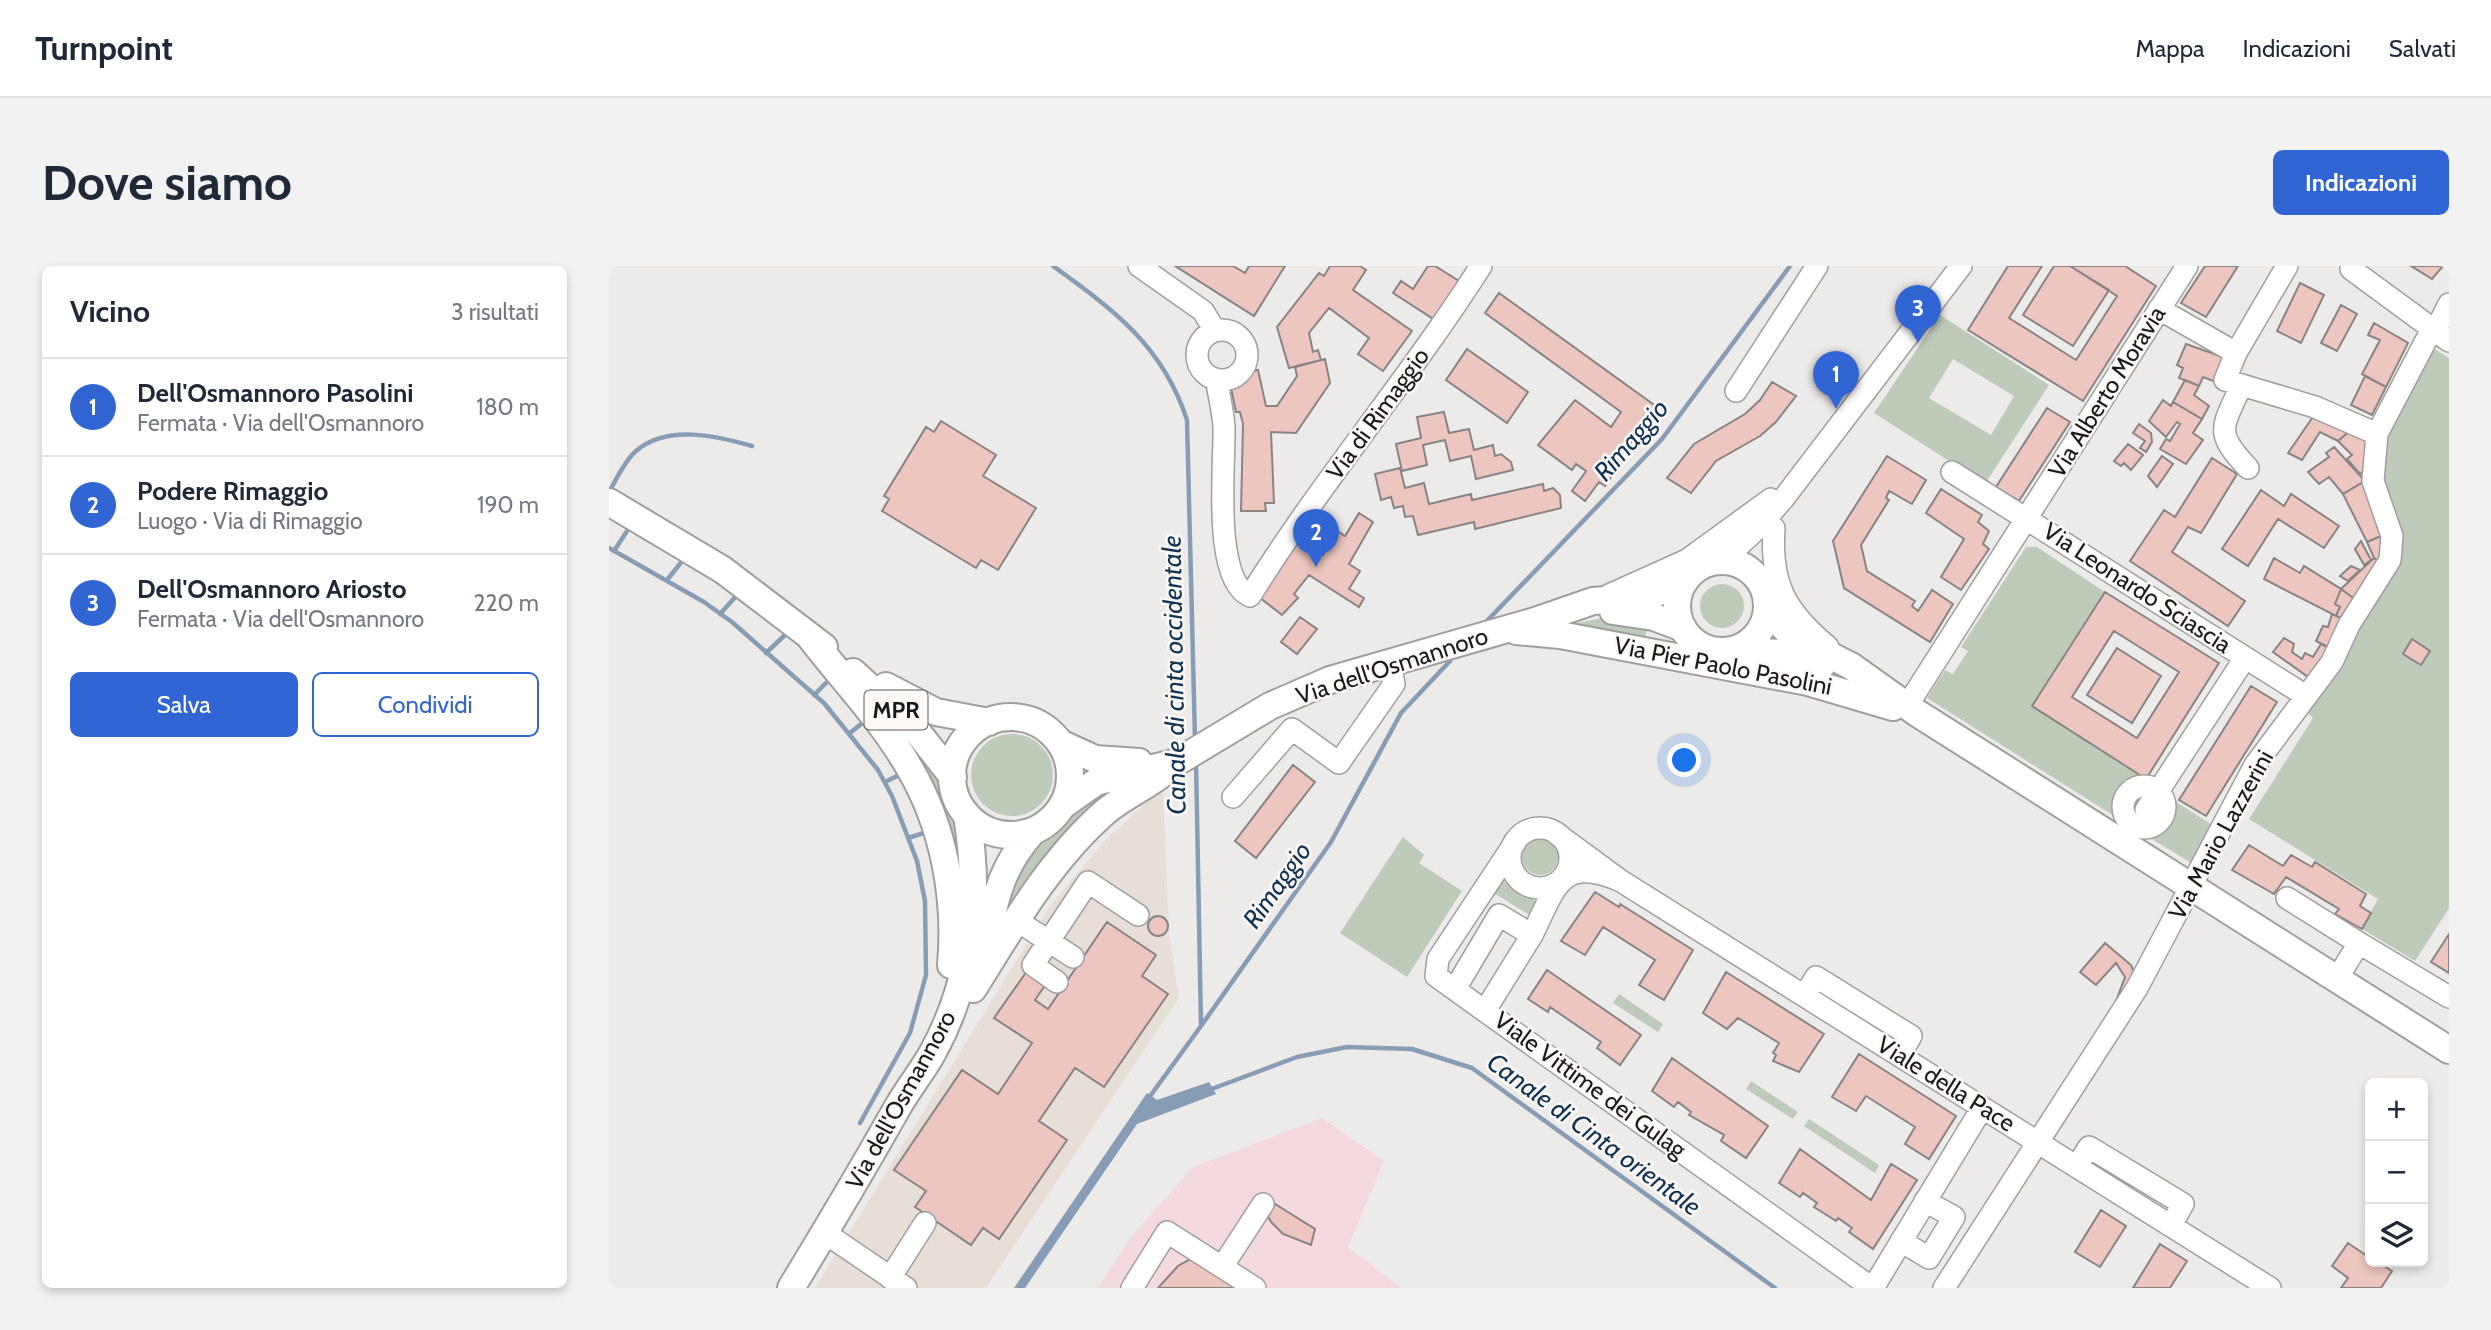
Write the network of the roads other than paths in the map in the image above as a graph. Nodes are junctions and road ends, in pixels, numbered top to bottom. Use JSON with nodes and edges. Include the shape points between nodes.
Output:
{"nodes":[{"id":1,"x":1139,"y":266,"type":"edge"},
{"id":2,"x":1482,"y":266,"type":"edge"},
{"id":3,"x":1817,"y":266,"type":"edge"},
{"id":4,"x":1961,"y":266,"type":"edge"},
{"id":5,"x":2186,"y":266,"type":"edge"},
{"id":6,"x":2287,"y":266,"type":"edge"},
{"id":7,"x":2348,"y":268,"type":"edge"},
{"id":8,"x":2159,"y":309,"type":"junction"},
{"id":9,"x":2444,"y":324,"type":"edge"},
{"id":10,"x":1215,"y":331,"type":"junction"},
{"id":11,"x":2236,"y":353,"type":"junction"},
{"id":12,"x":1216,"y":379,"type":"junction"},
{"id":13,"x":2235,"y":384,"type":"junction"},
{"id":14,"x":1736,"y":391,"type":"dead end"},
{"id":15,"x":2207,"y":425,"type":"dead end"},
{"id":16,"x":2377,"y":434,"type":"junction"},
{"id":17,"x":2248,"y":468,"type":"dead end"},
{"id":18,"x":1952,"y":472,"type":"dead end"},
{"id":19,"x":1800,"y":476,"type":"junction"},
{"id":20,"x":1784,"y":498,"type":"junction"},
{"id":21,"x":617,"y":507,"type":"edge"},
{"id":22,"x":2028,"y":518,"type":"junction"},
{"id":23,"x":1775,"y":528,"type":"junction"},
{"id":24,"x":1722,"y":561,"type":"junction"},
{"id":25,"x":1685,"y":581,"type":"junction"},
{"id":26,"x":1765,"y":598,"type":"junction"},
{"id":27,"x":1593,"y":601,"type":"junction"},
{"id":28,"x":1535,"y":621,"type":"junction"},
{"id":29,"x":1683,"y":628,"type":"junction"},
{"id":30,"x":1495,"y":633,"type":"junction"},
{"id":31,"x":820,"y":644,"type":"junction"},
{"id":32,"x":1731,"y":650,"type":"junction"},
{"id":33,"x":2245,"y":659,"type":"junction"},
{"id":34,"x":1390,"y":662,"type":"junction"},
{"id":35,"x":1851,"y":666,"type":"junction"},
{"id":36,"x":2307,"y":696,"type":"junction"},
{"id":37,"x":1920,"y":714,"type":"junction"},
{"id":38,"x":989,"y":722,"type":"junction"},
{"id":39,"x":1060,"y":743,"type":"junction"},
{"id":40,"x":1179,"y":760,"type":"junction"},
{"id":41,"x":953,"y":778,"type":"junction"},
{"id":42,"x":1233,"y":797,"type":"dead end"},
{"id":43,"x":1062,"y":806,"type":"junction"},
{"id":44,"x":2146,"y":810,"type":"dead end"},
{"id":45,"x":967,"y":815,"type":"junction"},
{"id":46,"x":1033,"y":831,"type":"junction"},
{"id":47,"x":1557,"y":834,"type":"junction"},
{"id":48,"x":1516,"y":841,"type":"junction"},
{"id":49,"x":1561,"y":879,"type":"junction"},
{"id":50,"x":1621,"y":881,"type":"junction"},
{"id":51,"x":2192,"y":887,"type":"junction"},
{"id":52,"x":2287,"y":898,"type":"dead end"},
{"id":53,"x":1138,"y":915,"type":"dead end"},
{"id":54,"x":2239,"y":916,"type":"junction"},
{"id":55,"x":1016,"y":920,"type":"junction"},
{"id":56,"x":1532,"y":935,"type":"junction"},
{"id":57,"x":1049,"y":942,"type":"junction"},
{"id":58,"x":2359,"y":943,"type":"junction"},
{"id":59,"x":1073,"y":957,"type":"dead end"},
{"id":60,"x":2338,"y":978,"type":"junction"},
{"id":61,"x":1057,"y":982,"type":"dead end"},
{"id":62,"x":973,"y":989,"type":"junction"},
{"id":63,"x":1455,"y":989,"type":"junction"},
{"id":64,"x":2449,"y":998,"type":"edge"},
{"id":65,"x":1486,"y":1009,"type":"junction"},
{"id":66,"x":2448,"y":1049,"type":"edge"},
{"id":67,"x":900,"y":1102,"type":"junction"},
{"id":68,"x":1982,"y":1108,"type":"junction"},
{"id":69,"x":2045,"y":1135,"type":"junction"},
{"id":70,"x":1925,"y":1201,"type":"junction"},
{"id":71,"x":1263,"y":1204,"type":"dead end"},
{"id":72,"x":925,"y":1223,"type":"dead end"},
{"id":73,"x":830,"y":1236,"type":"junction"},
{"id":74,"x":1901,"y":1241,"type":"junction"},
{"id":75,"x":1222,"y":1267,"type":"junction"},
{"id":76,"x":898,"y":1283,"type":"edge"},
{"id":77,"x":1868,"y":1286,"type":"edge"},
{"id":78,"x":791,"y":1288,"type":"edge"},
{"id":79,"x":806,"y":1288,"type":"edge"},
{"id":80,"x":1132,"y":1288,"type":"edge"},
{"id":81,"x":1255,"y":1288,"type":"edge"},
{"id":82,"x":1944,"y":1288,"type":"edge"},
{"id":83,"x":2270,"y":1288,"type":"edge"}],
"edges":[{"from":1,"to":10,"type":"street","via":[[1203,311]]},
{"from":2,"to":12,"type":"street","name":"Via di Rimaggio","via":[[1423,355],[1285,540],[1250,596],[1237,587],[1228,564],[1224,423]]},
{"from":3,"to":14,"type":"street"},
{"from":4,"to":19,"type":"street","name":"Via dell'Osmannoro"},
{"from":5,"to":8,"type":"street","name":"Via Alberto Moravia"},
{"from":6,"to":11,"type":"street"},
{"from":7,"to":9,"type":"street"},
{"from":8,"to":11,"type":"street"},
{"from":8,"to":22,"type":"street","name":"Via Alberto Moravia"},
{"from":9,"to":16,"type":"street","name":"Via Mario Lazzerini"},
{"from":10,"to":12,"type":"street","via":[[1202,340],[1197,355],[1202,370]]},
{"from":10,"to":12,"type":"street","via":[[1238,337],[1246,351],[1239,373]]},
{"from":11,"to":13,"type":"street","via":[[2225,380]]},
{"from":13,"to":15,"type":"street"},
{"from":13,"to":16,"type":"street","via":[[2315,407]]},
{"from":13,"to":17,"type":"street","via":[[2223,435]]},
{"from":16,"to":36,"type":"street","name":"Via Mario Lazzerini","via":[[2374,481],[2389,521],[2393,553],[2332,662]]},
{"from":18,"to":22,"type":"street"},
{"from":19,"to":20,"type":"street","name":"Via dell'Osmannoro"},
{"from":19,"to":27,"type":"street","name":"Via dell'Osmannoro","via":[[1687,560]]},
{"from":20,"to":23,"type":"street","name":"Via dell'Osmannoro"},
{"from":20,"to":24,"type":"street","name":"Via dell'Osmannoro"},
{"from":21,"to":31,"type":"main road","number":"MPR","via":[[723,570]]},
{"from":22,"to":33,"type":"street","name":"Via Leonardo Sciascia"},
{"from":22,"to":37,"type":"street","name":"Via Alberto Moravia"},
{"from":23,"to":26,"type":"street","name":"Via dell'Osmannoro","via":[[1765,556]]},
{"from":23,"to":35,"type":"street","name":"Via Pier Paolo Pasolini","via":[[1774,564],[1786,603],[1799,621]]},
{"from":24,"to":25,"type":"main road","name":"Via dell'Osmannoro","via":[[1701,567]]},
{"from":24,"to":26,"type":"main road","via":[[1746,568]]},
{"from":25,"to":27,"type":"main road","name":"Via dell'Osmannoro","via":[[1647,597]]},
{"from":25,"to":29,"type":"main road","via":[[1677,610]]},
{"from":26,"to":32,"type":"main road","name":"Via dell'Osmannoro","via":[[1764,623],[1756,636]]},
{"from":26,"to":35,"type":"main road","name":"Via Pier Paolo Pasolini","via":[[1792,636]]},
{"from":27,"to":28,"type":"main road","name":"Via dell'Osmannoro"},
{"from":28,"to":29,"type":"main road","name":"Via dell'Osmannoro","via":[[1631,612]]},
{"from":28,"to":30,"type":"main road","name":"Via dell'Osmannoro"},
{"from":29,"to":32,"type":"main road","name":"Via dell'Osmannoro","via":[[1699,645]]},
{"from":30,"to":34,"type":"main road","name":"Via dell'Osmannoro"},
{"from":30,"to":37,"type":"main road","name":"Via Pier Paolo Pasolini","via":[[1560,635],[1808,682]]},
{"from":31,"to":38,"type":"main road","number":"MPR","via":[[922,706]]},
{"from":31,"to":41,"type":"main road","number":"MPR","via":[[899,713]]},
{"from":31,"to":67,"type":"main road","number":"MPR","via":[[902,755],[932,815],[950,894],[953,944],[949,980],[936,1027]]},
{"from":32,"to":37,"type":"main road","name":"Via Pier Paolo Pasolini","via":[[1781,653],[1825,666]]},
{"from":33,"to":36,"type":"street","name":"Via Leonardo Sciascia"},
{"from":33,"to":44,"type":"street","name":"Via Leonardo Sciascia"},
{"from":34,"to":40,"type":"main road","name":"Via dell'Osmannoro","via":[[1300,692]]},
{"from":34,"to":42,"type":"street","via":[[1394,684],[1339,763],[1292,729]]},
{"from":35,"to":37,"type":"main road","name":"Via Pier Paolo Pasolini"},
{"from":36,"to":51,"type":"street","name":"Via Mario Lazzerini","via":[[2255,765]]},
{"from":37,"to":51,"type":"main road","name":"Via Pier Paolo Pasolini"},
{"from":38,"to":39,"type":"main road","name":"Via dell'Osmannoro","via":[[1028,720]]},
{"from":38,"to":41,"type":"main road","via":[[965,740]]},
{"from":39,"to":40,"type":"main road","name":"Via dell'Osmannoro","via":[[1095,759],[1119,763]]},
{"from":39,"to":43,"type":"main road","via":[[1070,779]]},
{"from":40,"to":43,"type":"main road","name":"Via dell'Osmannoro","via":[[1096,782]]},
{"from":40,"to":55,"type":"main road","via":[[1112,807],[1080,836]]},
{"from":41,"to":45,"type":"main road","name":"Via dell'Osmannoro"},
{"from":43,"to":46,"type":"main road","name":"Via dell'Osmannoro"},
{"from":45,"to":46,"type":"main road","via":[[983,828],[1003,834]]},
{"from":45,"to":67,"type":"main road","name":"Via dell'Osmannoro","via":[[975,882],[961,985],[932,1054]]},
{"from":46,"to":62,"type":"main road","name":"Via dell'Osmannoro","via":[[1002,877]]},
{"from":47,"to":48,"type":"street","via":[[1538,828]]},
{"from":47,"to":49,"type":"street","via":[[1567,845],[1570,859]]},
{"from":47,"to":50,"type":"street","name":"Viale della Pace"},
{"from":48,"to":49,"type":"street","via":[[1511,863],[1520,880],[1541,888]]},
{"from":48,"to":63,"type":"street","name":"Viale Vittime dei Gulag","via":[[1435,965],[1436,976]]},
{"from":49,"to":50,"type":"street","name":"Viale della Pace","via":[[1591,870]]},
{"from":49,"to":56,"type":"street"},
{"from":50,"to":68,"type":"street","name":"Viale della Pace"},
{"from":51,"to":54,"type":"main road","name":"Via Pier Paolo Pasolini"},
{"from":51,"to":69,"type":"street","name":"Via Mario Lazzerini","via":[[2137,988]]},
{"from":52,"to":58,"type":"street"},
{"from":53,"to":57,"type":"street","via":[[1089,882]]},
{"from":54,"to":60,"type":"main road","name":"Via Pier Paolo Pasolini"},
{"from":54,"to":66,"type":"main road","name":"Via Pier Paolo Pasolini"},
{"from":55,"to":57,"type":"street"},
{"from":55,"to":62,"type":"main road"},
{"from":56,"to":63,"type":"street","via":[[1499,915]]},
{"from":56,"to":65,"type":"street"},
{"from":57,"to":59,"type":"street"},
{"from":57,"to":61,"type":"street","via":[[1033,965]]},
{"from":58,"to":60,"type":"street"},
{"from":58,"to":64,"type":"street"},
{"from":60,"to":66,"type":"main road","name":"Via Pier Paolo Pasolini"},
{"from":62,"to":73,"type":"main road","name":"Via dell'Osmannoro","via":[[935,1077]]},
{"from":63,"to":65,"type":"street","name":"Viale Vittime dei Gulag"},
{"from":65,"to":77,"type":"street","name":"Viale Vittime dei Gulag"},
{"from":67,"to":73,"type":"main road","name":"Via dell'Osmannoro"},
{"from":68,"to":69,"type":"street","name":"Viale della Pace"},
{"from":68,"to":70,"type":"street"},
{"from":69,"to":82,"type":"street","name":"Via Mario Lazzerini"},
{"from":69,"to":83,"type":"street","name":"Viale della Pace","via":[[2077,1166]]},
{"from":70,"to":74,"type":"street"},
{"from":70,"to":74,"type":"street","via":[[1954,1217],[1929,1258]]},
{"from":71,"to":75,"type":"street"},
{"from":72,"to":76,"type":"street"},
{"from":73,"to":76,"type":"street"},
{"from":73,"to":78,"type":"main road","name":"Via dell'Osmannoro"},
{"from":73,"to":79,"type":"main road","name":"Via dell'Osmannoro"},
{"from":74,"to":77,"type":"street"},
{"from":75,"to":80,"type":"street","via":[[1167,1232]]},
{"from":75,"to":81,"type":"street"}]}
